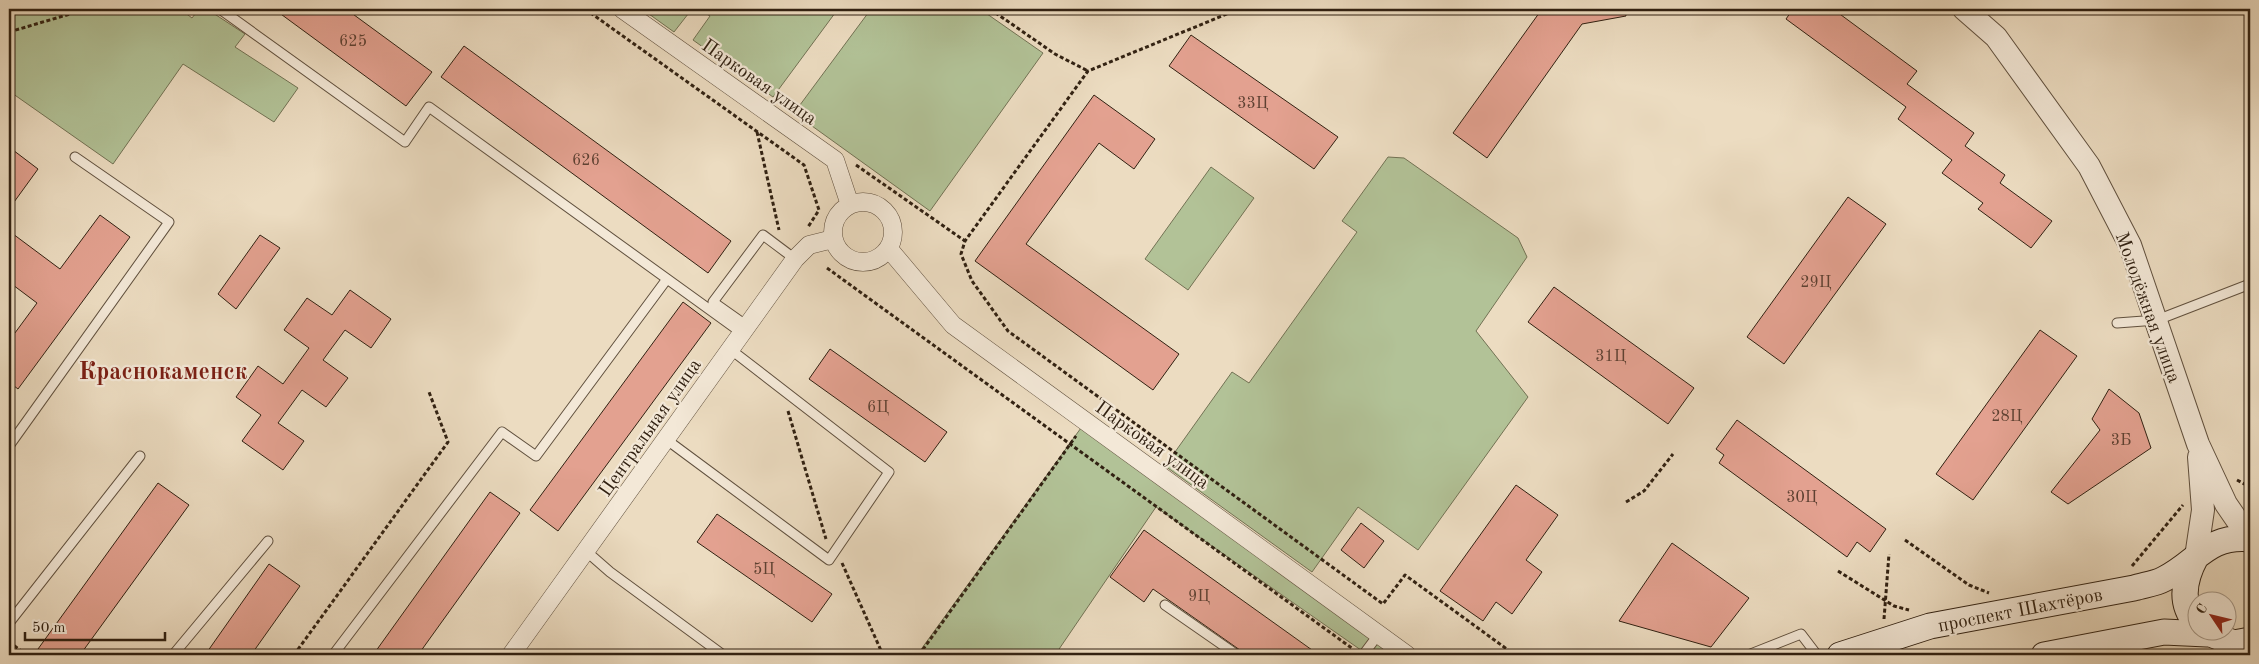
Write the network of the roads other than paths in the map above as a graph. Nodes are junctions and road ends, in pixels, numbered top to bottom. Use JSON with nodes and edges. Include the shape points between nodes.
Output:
{"nodes":[{"id":1,"x":220,"y":9,"type":"edge"},
{"id":2,"x":622,"y":9,"type":"edge"},
{"id":3,"x":1964,"y":9,"type":"edge"},
{"id":4,"x":75,"y":157,"type":"dead end"},
{"id":5,"x":850,"y":205,"type":"junction"},
{"id":6,"x":833,"y":239,"type":"junction"},
{"id":7,"x":889,"y":249,"type":"junction"},
{"id":8,"x":795,"y":259,"type":"junction"},
{"id":9,"x":667,"y":279,"type":"junction"},
{"id":10,"x":2250,"y":284,"type":"edge"},
{"id":11,"x":2157,"y":320,"type":"junction"},
{"id":12,"x":2117,"y":323,"type":"dead end"},
{"id":13,"x":744,"y":329,"type":"junction"},
{"id":14,"x":730,"y":349,"type":"junction"},
{"id":15,"x":667,"y":440,"type":"junction"},
{"id":16,"x":2198,"y":444,"type":"junction"},
{"id":17,"x":9,"y":446,"type":"edge"},
{"id":18,"x":140,"y":456,"type":"dead end"},
{"id":19,"x":2250,"y":539,"type":"edge"},
{"id":20,"x":268,"y":541,"type":"dead end"},
{"id":21,"x":586,"y":551,"type":"junction"},
{"id":22,"x":2196,"y":557,"type":"junction"},
{"id":23,"x":2186,"y":600,"type":"edge"},
{"id":24,"x":1165,"y":605,"type":"dead end"},
{"id":25,"x":9,"y":623,"type":"edge"},
{"id":26,"x":2186,"y":631,"type":"edge"},
{"id":27,"x":1378,"y":634,"type":"junction"},
{"id":28,"x":2250,"y":640,"type":"edge"},
{"id":29,"x":2215,"y":642,"type":"edge"},
{"id":30,"x":2232,"y":642,"type":"edge"},
{"id":31,"x":173,"y":655,"type":"edge"},
{"id":32,"x":333,"y":655,"type":"edge"},
{"id":33,"x":511,"y":655,"type":"edge"},
{"id":34,"x":723,"y":655,"type":"edge"},
{"id":35,"x":1237,"y":655,"type":"edge"},
{"id":36,"x":1362,"y":655,"type":"edge"},
{"id":37,"x":1407,"y":655,"type":"edge"},
{"id":38,"x":1748,"y":655,"type":"edge"},
{"id":39,"x":1818,"y":655,"type":"edge"},
{"id":40,"x":1840,"y":655,"type":"edge"},
{"id":41,"x":2044,"y":655,"type":"edge"},
{"id":42,"x":2227,"y":655,"type":"edge"}],
"edges":[{"from":1,"to":9,"type":"lane","via":[[405,142],[429,107]]},
{"from":2,"to":5,"type":"street","name":"Парковая улица","via":[[835,160]]},
{"from":3,"to":11,"type":"street","name":"Молодёжная улица","via":[[1996,37],[2089,166],[2130,245]]},
{"from":4,"to":17,"type":"lane","via":[[169,222]]},
{"from":5,"to":6,"type":"street","via":[[835,219]]},
{"from":5,"to":7,"type":"street","via":[[861,202],[883,209],[893,229]]},
{"from":6,"to":7,"type":"street","via":[[841,254],[856,262],[873,261]]},
{"from":6,"to":8,"type":"street","name":"Центральная улица","via":[[810,245]]},
{"from":7,"to":27,"type":"street","name":"Парковая улица","via":[[953,325]]},
{"from":8,"to":13,"type":"street","name":"Центральная улица"},
{"from":8,"to":13,"type":"lane","via":[[763,235],[757,242],[714,302]]},
{"from":9,"to":13,"type":"lane"},
{"from":9,"to":32,"type":"lane","via":[[536,456],[502,432]]},
{"from":10,"to":11,"type":"lane"},
{"from":11,"to":12,"type":"lane"},
{"from":11,"to":16,"type":"street","name":"Молодёжная улица"},
{"from":13,"to":14,"type":"street","name":"Центральная улица"},
{"from":14,"to":15,"type":"street","name":"Центральная улица"},
{"from":14,"to":15,"type":"lane","via":[[889,472],[829,560]]},
{"from":15,"to":21,"type":"street","name":"Центральная улица"},
{"from":16,"to":19,"type":"street","name":"Молодёжная улица","via":[[2226,504]]},
{"from":16,"to":22,"type":"street","name":"Молодёжная улица","via":[[2203,510]]},
{"from":18,"to":25,"type":"lane"},
{"from":19,"to":22,"type":"main road","name":"проспект Шахтёров","via":[[2231,538],[2216,542]]},
{"from":20,"to":31,"type":"lane"},
{"from":21,"to":33,"type":"street","name":"Центральная улица"},
{"from":21,"to":34,"type":"lane"},
{"from":22,"to":23,"type":"main road","via":[[2184,589]]},
{"from":22,"to":40,"type":"main road","name":"проспект Шахтёров","via":[[2163,580],[1930,626]]},
{"from":24,"to":35,"type":"lane"},
{"from":26,"to":41,"type":"main road","via":[[2164,632]]},
{"from":27,"to":36,"type":"lane"},
{"from":27,"to":37,"type":"street","name":"Парковая улица"},
{"from":28,"to":30,"type":"main road"},
{"from":29,"to":42,"type":"street"},
{"from":38,"to":39,"type":"lane","via":[[1800,634]]}]}
